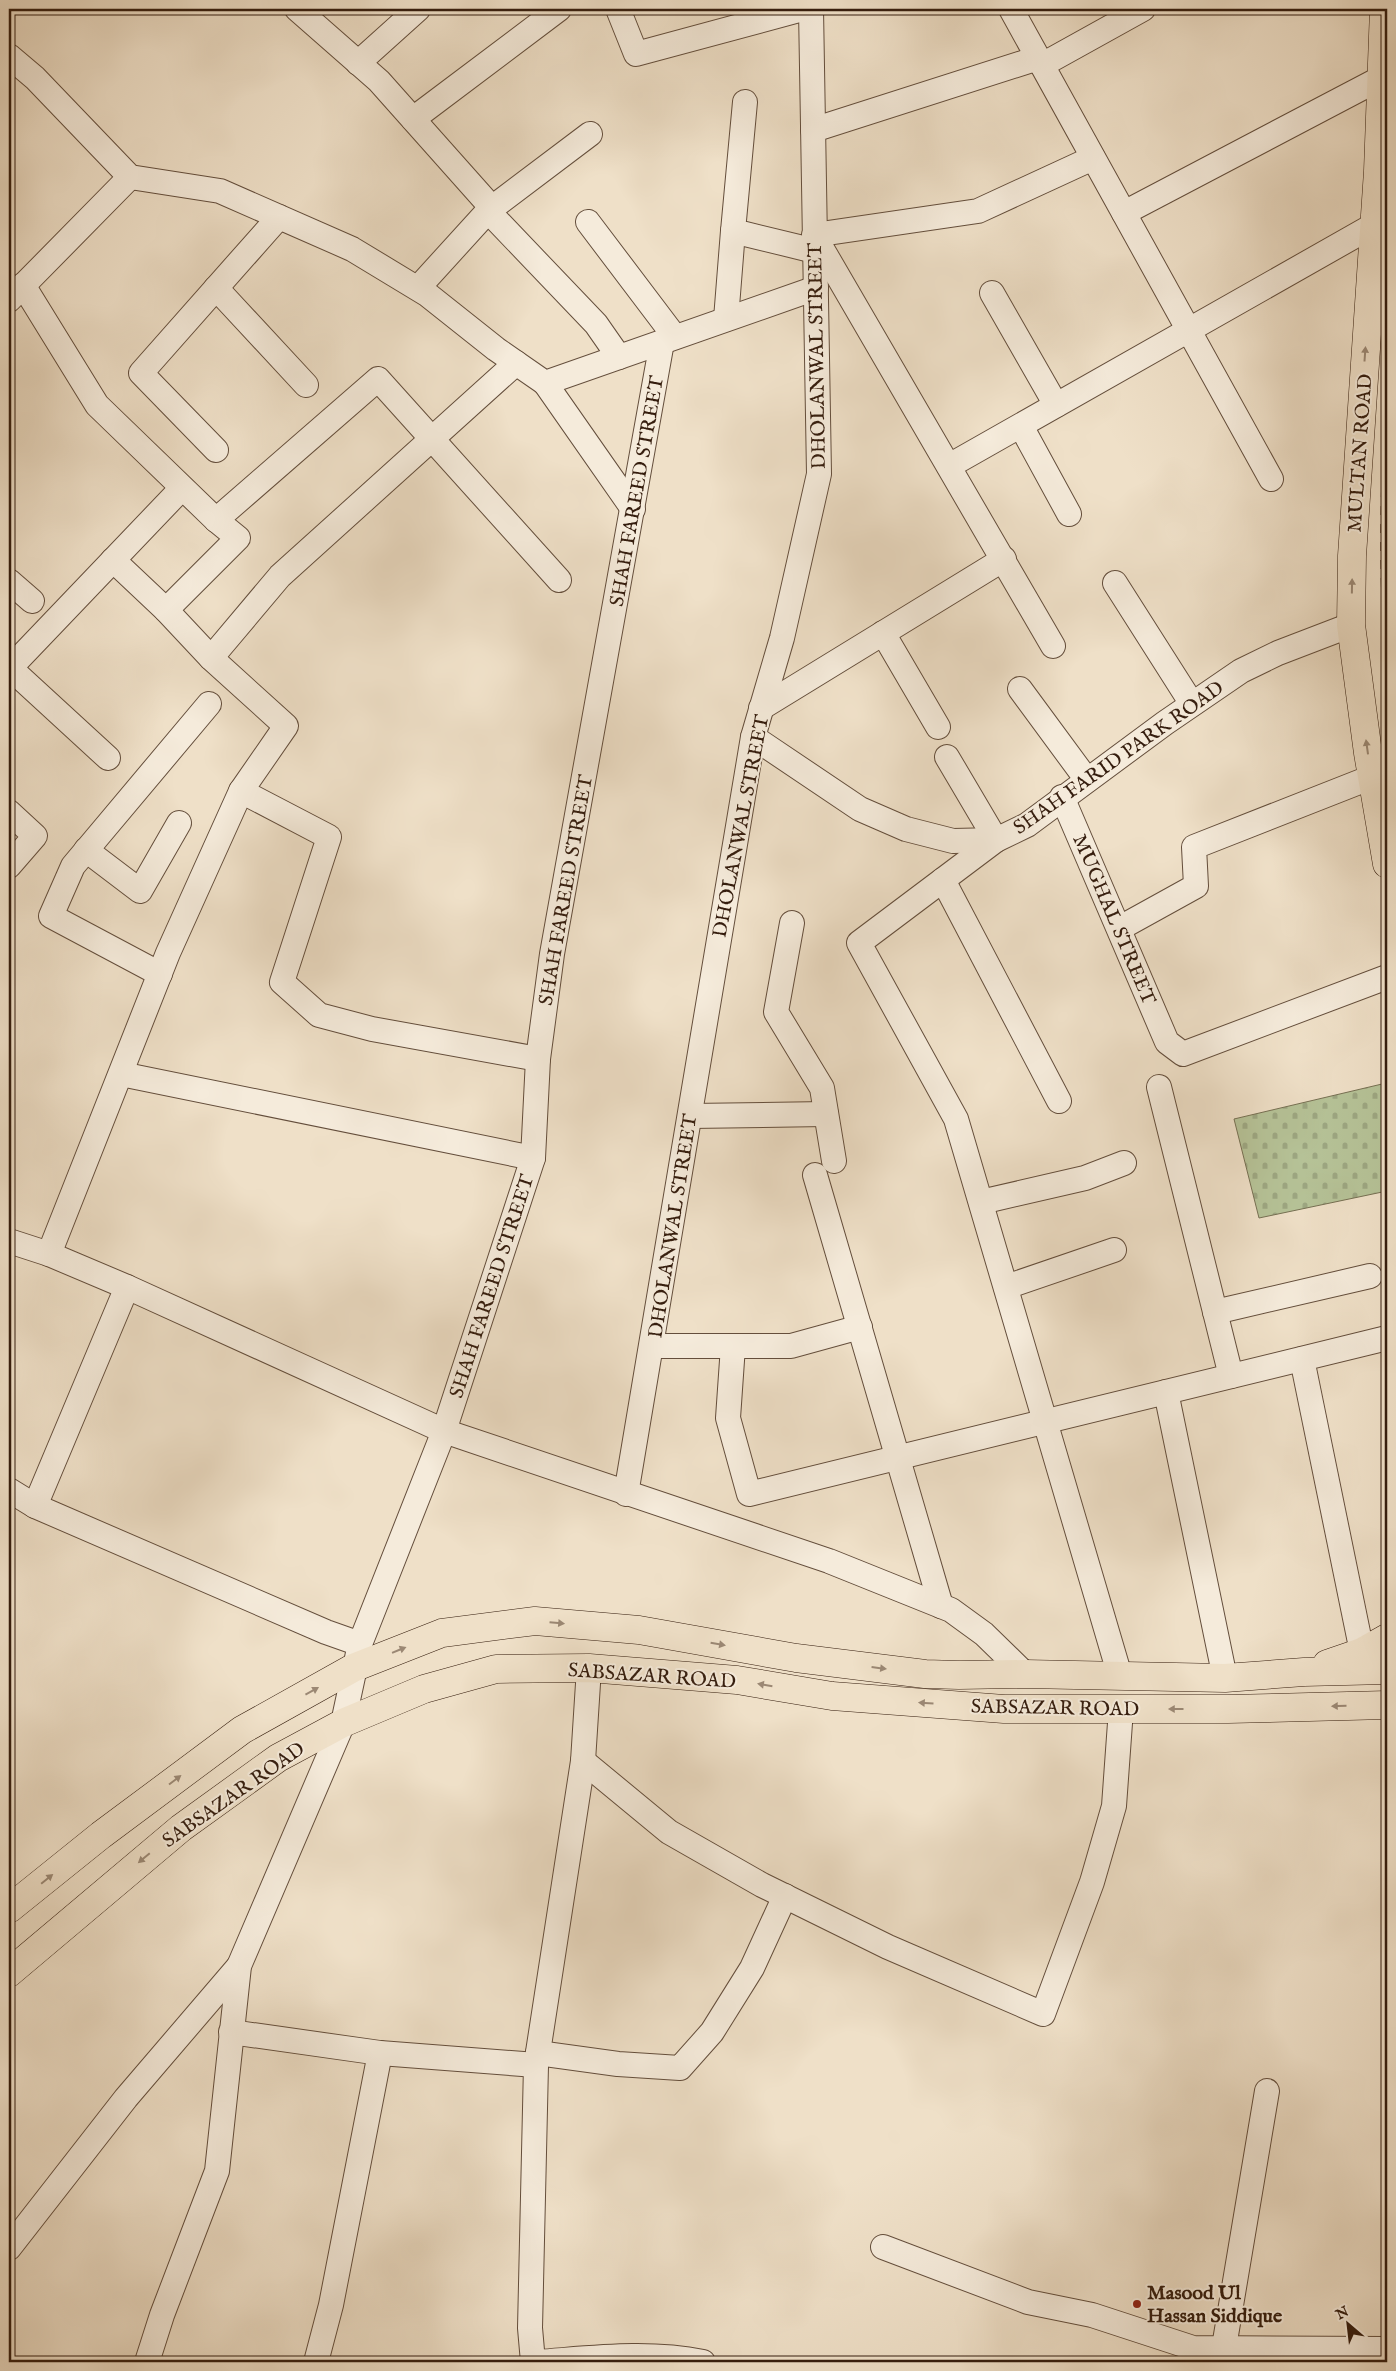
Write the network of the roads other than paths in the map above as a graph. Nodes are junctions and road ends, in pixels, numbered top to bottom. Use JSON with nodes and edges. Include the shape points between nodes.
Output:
{"nodes":[{"id":1,"x":297,"y":9,"type":"edge"},
{"id":2,"x":418,"y":9,"type":"edge"},
{"id":3,"x":559,"y":9,"type":"edge"},
{"id":4,"x":618,"y":9,"type":"edge"},
{"id":5,"x":803,"y":9,"type":"edge"},
{"id":6,"x":812,"y":9,"type":"edge"},
{"id":7,"x":1012,"y":9,"type":"edge"},
{"id":8,"x":1143,"y":9,"type":"edge"},
{"id":9,"x":1384,"y":9,"type":"edge"},
{"id":10,"x":9,"y":56,"type":"edge"},
{"id":11,"x":1040,"y":61,"type":"junction"},
{"id":12,"x":358,"y":63,"type":"junction"},
{"id":13,"x":1381,"y":78,"type":"junction"},
{"id":14,"x":745,"y":102,"type":"dead end"},
{"id":15,"x":413,"y":119,"type":"junction"},
{"id":16,"x":813,"y":130,"type":"junction"},
{"id":17,"x":590,"y":134,"type":"dead end"},
{"id":18,"x":1093,"y":158,"type":"junction"},
{"id":19,"x":130,"y":176,"type":"junction"},
{"id":20,"x":490,"y":209,"type":"junction"},
{"id":21,"x":1124,"y":213,"type":"junction"},
{"id":22,"x":280,"y":217,"type":"junction"},
{"id":23,"x":588,"y":222,"type":"dead end"},
{"id":24,"x":1374,"y":225,"type":"junction"},
{"id":25,"x":733,"y":231,"type":"junction"},
{"id":26,"x":815,"y":243,"type":"junction"},
{"id":27,"x":216,"y":288,"type":"junction"},
{"id":28,"x":418,"y":288,"type":"junction"},
{"id":29,"x":816,"y":288,"type":"junction"},
{"id":30,"x":16,"y":292,"type":"edge"},
{"id":31,"x":992,"y":293,"type":"dead end"},
{"id":32,"x":726,"y":319,"type":"junction"},
{"id":33,"x":1188,"y":330,"type":"junction"},
{"id":34,"x":669,"y":340,"type":"junction"},
{"id":35,"x":619,"y":357,"type":"junction"},
{"id":36,"x":516,"y":363,"type":"junction"},
{"id":37,"x":545,"y":383,"type":"junction"},
{"id":38,"x":306,"y":384,"type":"dead end"},
{"id":39,"x":1056,"y":405,"type":"junction"},
{"id":40,"x":1021,"y":426,"type":"junction"},
{"id":41,"x":432,"y":439,"type":"junction"},
{"id":42,"x":216,"y":450,"type":"dead end"},
{"id":43,"x":949,"y":466,"type":"junction"},
{"id":44,"x":1270,"y":479,"type":"dead end"},
{"id":45,"x":182,"y":488,"type":"junction"},
{"id":46,"x":633,"y":509,"type":"junction"},
{"id":47,"x":1069,"y":514,"type":"dead end"},
{"id":48,"x":216,"y":520,"type":"junction"},
{"id":49,"x":1004,"y":559,"type":"junction"},
{"id":50,"x":113,"y":560,"type":"junction"},
{"id":51,"x":559,"y":580,"type":"dead end"},
{"id":52,"x":9,"y":581,"type":"edge"},
{"id":53,"x":1115,"y":583,"type":"dead end"},
{"id":54,"x":32,"y":600,"type":"dead end"},
{"id":55,"x":166,"y":610,"type":"junction"},
{"id":56,"x":1351,"y":625,"type":"junction"},
{"id":57,"x":883,"y":633,"type":"junction"},
{"id":58,"x":1053,"y":646,"type":"dead end"},
{"id":59,"x":211,"y":658,"type":"junction"},
{"id":60,"x":10,"y":669,"type":"edge"},
{"id":61,"x":1020,"y":689,"type":"dead end"},
{"id":62,"x":209,"y":704,"type":"dead end"},
{"id":63,"x":1192,"y":704,"type":"junction"},
{"id":64,"x":762,"y":708,"type":"junction"},
{"id":65,"x":938,"y":727,"type":"dead end"},
{"id":66,"x":753,"y":737,"type":"junction"},
{"id":67,"x":947,"y":757,"type":"dead end"},
{"id":68,"x":108,"y":758,"type":"dead end"},
{"id":69,"x":1372,"y":777,"type":"junction"},
{"id":70,"x":1087,"y":780,"type":"junction"},
{"id":71,"x":242,"y":791,"type":"junction"},
{"id":72,"x":1062,"y":797,"type":"junction"},
{"id":73,"x":9,"y":812,"type":"edge"},
{"id":74,"x":179,"y":823,"type":"dead end"},
{"id":75,"x":996,"y":840,"type":"junction"},
{"id":76,"x":86,"y":850,"type":"junction"},
{"id":77,"x":1386,"y":855,"type":"edge"},
{"id":78,"x":9,"y":866,"type":"edge"},
{"id":79,"x":943,"y":880,"type":"junction"},
{"id":80,"x":792,"y":922,"type":"dead end"},
{"id":81,"x":1120,"y":928,"type":"junction"},
{"id":82,"x":160,"y":974,"type":"junction"},
{"id":83,"x":1387,"y":977,"type":"edge"},
{"id":84,"x":538,"y":1059,"type":"junction"},
{"id":85,"x":121,"y":1074,"type":"junction"},
{"id":86,"x":1159,"y":1087,"type":"dead end"},
{"id":87,"x":1059,"y":1101,"type":"dead end"},
{"id":88,"x":826,"y":1114,"type":"junction"},
{"id":89,"x":690,"y":1116,"type":"junction"},
{"id":90,"x":533,"y":1158,"type":"junction"},
{"id":91,"x":834,"y":1161,"type":"dead end"},
{"id":92,"x":1124,"y":1163,"type":"dead end"},
{"id":93,"x":815,"y":1175,"type":"dead end"},
{"id":94,"x":981,"y":1202,"type":"junction"},
{"id":95,"x":9,"y":1241,"type":"edge"},
{"id":96,"x":1114,"y":1250,"type":"dead end"},
{"id":97,"x":49,"y":1254,"type":"junction"},
{"id":98,"x":1370,"y":1276,"type":"dead end"},
{"id":99,"x":1006,"y":1286,"type":"junction"},
{"id":100,"x":126,"y":1288,"type":"junction"},
{"id":101,"x":1215,"y":1312,"type":"junction"},
{"id":102,"x":860,"y":1328,"type":"junction"},
{"id":103,"x":1387,"y":1338,"type":"edge"},
{"id":104,"x":652,"y":1346,"type":"junction"},
{"id":105,"x":732,"y":1346,"type":"junction"},
{"id":106,"x":1302,"y":1359,"type":"junction"},
{"id":107,"x":1231,"y":1376,"type":"junction"},
{"id":108,"x":1166,"y":1392,"type":"junction"},
{"id":109,"x":1046,"y":1422,"type":"junction"},
{"id":110,"x":444,"y":1431,"type":"junction"},
{"id":111,"x":898,"y":1457,"type":"junction"},
{"id":112,"x":9,"y":1490,"type":"edge"},
{"id":113,"x":626,"y":1494,"type":"junction"},
{"id":114,"x":35,"y":1506,"type":"junction"},
{"id":115,"x":941,"y":1606,"type":"junction"},
{"id":116,"x":1387,"y":1638,"type":"edge"},
{"id":117,"x":1375,"y":1651,"type":"edge"},
{"id":118,"x":357,"y":1656,"type":"junction"},
{"id":119,"x":589,"y":1668,"type":"junction"},
{"id":120,"x":1387,"y":1670,"type":"edge"},
{"id":121,"x":1304,"y":1672,"type":"junction"},
{"id":122,"x":1025,"y":1674,"type":"junction"},
{"id":123,"x":959,"y":1676,"type":"junction"},
{"id":124,"x":1120,"y":1676,"type":"junction"},
{"id":125,"x":1225,"y":1678,"type":"junction"},
{"id":126,"x":1387,"y":1705,"type":"edge"},
{"id":127,"x":966,"y":1706,"type":"junction"},
{"id":128,"x":1121,"y":1709,"type":"junction"},
{"id":129,"x":343,"y":1723,"type":"junction"},
{"id":130,"x":583,"y":1761,"type":"junction"},
{"id":131,"x":785,"y":1896,"type":"junction"},
{"id":132,"x":9,"y":1909,"type":"edge"},
{"id":133,"x":239,"y":1966,"type":"junction"},
{"id":134,"x":9,"y":1973,"type":"edge"},
{"id":135,"x":231,"y":2032,"type":"junction"},
{"id":136,"x":380,"y":2053,"type":"junction"},
{"id":137,"x":537,"y":2059,"type":"junction"},
{"id":138,"x":1267,"y":2091,"type":"dead end"},
{"id":139,"x":883,"y":2247,"type":"dead end"},
{"id":140,"x":9,"y":2248,"type":"edge"},
{"id":141,"x":1224,"y":2347,"type":"junction"},
{"id":142,"x":1387,"y":2349,"type":"edge"},
{"id":143,"x":147,"y":2362,"type":"edge"},
{"id":144,"x":316,"y":2362,"type":"edge"},
{"id":145,"x":534,"y":2362,"type":"edge"},
{"id":146,"x":538,"y":2362,"type":"edge"},
{"id":147,"x":703,"y":2362,"type":"edge"}],
"edges":[{"from":1,"to":12,"type":"street"},
{"from":2,"to":12,"type":"street"},
{"from":3,"to":15,"type":"street"},
{"from":4,"to":5,"type":"street","via":[[636,54]]},
{"from":6,"to":16,"type":"street","name":"DHOLANWAL STREET"},
{"from":7,"to":11,"type":"street"},
{"from":8,"to":11,"type":"street"},
{"from":9,"to":13,"type":"main road","name":"MULTAN ROAD"},
{"from":10,"to":19,"type":"street","via":[[35,78]]},
{"from":11,"to":16,"type":"street"},
{"from":11,"to":18,"type":"street"},
{"from":12,"to":15,"type":"street"},
{"from":13,"to":21,"type":"street"},
{"from":13,"to":24,"type":"main road","name":"MULTAN ROAD"},
{"from":14,"to":25,"type":"street"},
{"from":15,"to":20,"type":"street"},
{"from":16,"to":26,"type":"street","name":"DHOLANWAL STREET"},
{"from":17,"to":20,"type":"street"},
{"from":18,"to":21,"type":"street"},
{"from":18,"to":26,"type":"street","via":[[978,211]]},
{"from":19,"to":22,"type":"street","via":[[220,191]]},
{"from":19,"to":30,"type":"street"},
{"from":20,"to":28,"type":"street"},
{"from":20,"to":35,"type":"street","via":[[596,324]]},
{"from":21,"to":33,"type":"street"},
{"from":22,"to":27,"type":"street"},
{"from":22,"to":28,"type":"street","via":[[352,249]]},
{"from":23,"to":34,"type":"street"},
{"from":24,"to":33,"type":"street"},
{"from":56,"to":24,"type":"main road","name":"MULTAN ROAD","one_way":true},
{"from":25,"to":26,"type":"street"},
{"from":25,"to":32,"type":"street"},
{"from":26,"to":29,"type":"street","name":"DHOLANWAL STREET"},
{"from":26,"to":43,"type":"street"},
{"from":27,"to":38,"type":"street"},
{"from":27,"to":42,"type":"street","via":[[140,373]]},
{"from":28,"to":36,"type":"street"},
{"from":29,"to":32,"type":"street"},
{"from":29,"to":64,"type":"street","name":"DHOLANWAL STREET","via":[[820,474],[782,638]]},
{"from":30,"to":45,"type":"street","via":[[97,405]]},
{"from":31,"to":39,"type":"street"},
{"from":32,"to":34,"type":"street"},
{"from":33,"to":39,"type":"street"},
{"from":33,"to":44,"type":"street"},
{"from":34,"to":35,"type":"street"},
{"from":34,"to":46,"type":"street","name":"SHAH FAREED STREET"},
{"from":35,"to":37,"type":"street"},
{"from":36,"to":37,"type":"street"},
{"from":36,"to":41,"type":"street"},
{"from":37,"to":46,"type":"street"},
{"from":39,"to":40,"type":"street"},
{"from":40,"to":43,"type":"street"},
{"from":40,"to":47,"type":"street"},
{"from":41,"to":48,"type":"street","via":[[378,379]]},
{"from":41,"to":51,"type":"street"},
{"from":41,"to":59,"type":"street","via":[[280,576]]},
{"from":43,"to":49,"type":"street"},
{"from":45,"to":48,"type":"street"},
{"from":45,"to":50,"type":"street"},
{"from":46,"to":84,"type":"street","name":"SHAH FAREED STREET","via":[[552,954]]},
{"from":48,"to":55,"type":"street","via":[[238,538]]},
{"from":49,"to":57,"type":"street"},
{"from":49,"to":58,"type":"street"},
{"from":50,"to":55,"type":"street"},
{"from":50,"to":60,"type":"street"},
{"from":52,"to":54,"type":"street"},
{"from":53,"to":63,"type":"street"},
{"from":55,"to":59,"type":"street"},
{"from":56,"to":63,"type":"street","name":"SHAH FARID PARK ROAD","via":[[1241,671]]},
{"from":69,"to":56,"type":"main road","name":"MULTAN ROAD","one_way":true},
{"from":57,"to":64,"type":"street"},
{"from":57,"to":65,"type":"street"},
{"from":59,"to":71,"type":"street","via":[[286,726]]},
{"from":60,"to":68,"type":"street"},
{"from":61,"to":70,"type":"street"},
{"from":62,"to":76,"type":"street"},
{"from":63,"to":70,"type":"street","name":"SHAH FARID PARK ROAD"},
{"from":64,"to":66,"type":"street","name":"DHOLANWAL STREET"},
{"from":66,"to":75,"type":"street","name":"SHAH FARID PARK ROAD","via":[[868,812],[906,829],[953,842]]},
{"from":66,"to":89,"type":"street","name":"DHOLANWAL STREET"},
{"from":67,"to":75,"type":"street"},
{"from":69,"to":77,"type":"main road","name":"MULTAN ROAD"},
{"from":69,"to":81,"type":"street","via":[[1194,847],[1196,886]]},
{"from":70,"to":72,"type":"street","name":"SHAH FARID PARK ROAD"},
{"from":71,"to":82,"type":"street"},
{"from":71,"to":84,"type":"street","via":[[329,837],[282,982],[319,1015],[372,1029]]},
{"from":72,"to":75,"type":"street","name":"SHAH FARID PARK ROAD","via":[[1026,825]]},
{"from":72,"to":81,"type":"street","name":"MUGHAL STREET"},
{"from":73,"to":78,"type":"street","via":[[35,836]]},
{"from":74,"to":76,"type":"street","via":[[140,891]]},
{"from":75,"to":79,"type":"street"},
{"from":76,"to":82,"type":"street","via":[[72,866],[51,916]]},
{"from":79,"to":87,"type":"street"},
{"from":79,"to":94,"type":"street","via":[[859,943],[956,1119]]},
{"from":80,"to":88,"type":"street","via":[[776,1012],[822,1088]]},
{"from":81,"to":83,"type":"street","name":"MUGHAL STREET","via":[[1167,1042],[1183,1054]]},
{"from":82,"to":85,"type":"street"},
{"from":84,"to":90,"type":"street","name":"SHAH FAREED STREET"},
{"from":85,"to":90,"type":"street"},
{"from":85,"to":97,"type":"street"},
{"from":86,"to":101,"type":"street"},
{"from":88,"to":89,"type":"street"},
{"from":88,"to":91,"type":"street"},
{"from":89,"to":104,"type":"street","name":"DHOLANWAL STREET"},
{"from":90,"to":110,"type":"street","name":"SHAH FAREED STREET"},
{"from":92,"to":94,"type":"street","via":[[1085,1178]]},
{"from":93,"to":102,"type":"street"},
{"from":94,"to":99,"type":"street"},
{"from":95,"to":97,"type":"street"},
{"from":96,"to":99,"type":"street"},
{"from":97,"to":100,"type":"street"},
{"from":98,"to":101,"type":"street"},
{"from":99,"to":109,"type":"street"},
{"from":100,"to":110,"type":"street"},
{"from":100,"to":114,"type":"street"},
{"from":101,"to":107,"type":"street"},
{"from":102,"to":105,"type":"street","via":[[791,1346]]},
{"from":102,"to":111,"type":"street"},
{"from":103,"to":106,"type":"street"},
{"from":104,"to":105,"type":"street"},
{"from":104,"to":113,"type":"street","name":"DHOLANWAL STREET"},
{"from":105,"to":111,"type":"street","via":[[728,1418],[749,1494]]},
{"from":106,"to":107,"type":"street"},
{"from":106,"to":117,"type":"street"},
{"from":107,"to":108,"type":"street"},
{"from":108,"to":109,"type":"street"},
{"from":108,"to":125,"type":"street"},
{"from":109,"to":111,"type":"street"},
{"from":109,"to":124,"type":"street"},
{"from":110,"to":113,"type":"street"},
{"from":110,"to":118,"type":"street","name":"SHAH FAREED STREET"},
{"from":111,"to":115,"type":"street"},
{"from":112,"to":114,"type":"street"},
{"from":113,"to":115,"type":"street","via":[[829,1561]]},
{"from":114,"to":118,"type":"street","via":[[326,1632]]},
{"from":115,"to":122,"type":"street","via":[[984,1634]]},
{"from":116,"to":117,"type":"main road"},
{"from":117,"to":121,"type":"main road"},
{"from":118,"to":123,"type":"main road","name":"SABSAZAR ROAD","one_way":true,"via":[[442,1633],[535,1621],[639,1630],[796,1658]]},
{"from":118,"to":129,"type":"street","name":"SHAH FAREED STREET"},
{"from":132,"to":118,"type":"main road","name":"SABSAZAR ROAD","one_way":true,"via":[[101,1835],[242,1730]]},
{"from":127,"to":119,"type":"main road","name":"SABSAZAR ROAD","one_way":true,"via":[[832,1696],[737,1680]]},
{"from":119,"to":129,"type":"main road","name":"SABSAZAR ROAD","via":[[496,1669],[424,1689]]},
{"from":119,"to":130,"type":"street"},
{"from":120,"to":121,"type":"main road","name":"SABSAZAR ROAD"},
{"from":121,"to":125,"type":"main road","name":"SABSAZAR ROAD"},
{"from":122,"to":123,"type":"main road","name":"SABSAZAR ROAD"},
{"from":122,"to":124,"type":"main road","name":"SABSAZAR ROAD"},
{"from":123,"to":127,"type":"main road"},
{"from":124,"to":125,"type":"main road","name":"SABSAZAR ROAD"},
{"from":126,"to":128,"type":"main road","name":"SABSAZAR ROAD","one_way":true},
{"from":127,"to":128,"type":"main road","name":"SABSAZAR ROAD"},
{"from":128,"to":131,"type":"street","via":[[1114,1806],[1092,1882],[1043,2014],[888,1947]]},
{"from":129,"to":133,"type":"street","name":"SHAH FAREED STREET"},
{"from":129,"to":134,"type":"main road","name":"SABSAZAR ROAD","one_way":true,"via":[[278,1758],[181,1828]]},
{"from":130,"to":131,"type":"street","via":[[669,1832]]},
{"from":130,"to":137,"type":"street"},
{"from":131,"to":137,"type":"street","via":[[747,1976],[712,2032],[680,2068]]},
{"from":133,"to":135,"type":"street"},
{"from":133,"to":140,"type":"street","via":[[126,2098]]},
{"from":135,"to":136,"type":"street"},
{"from":135,"to":143,"type":"street","via":[[217,2171]]},
{"from":136,"to":137,"type":"street"},
{"from":136,"to":144,"type":"street","via":[[331,2305]]},
{"from":137,"to":145,"type":"street","via":[[530,2328]]},
{"from":138,"to":141,"type":"street"},
{"from":139,"to":141,"type":"street","via":[[1028,2302],[1092,2315],[1193,2348]]},
{"from":141,"to":142,"type":"street"},
{"from":146,"to":147,"type":"street","via":[[618,2356],[663,2356]]}]}
